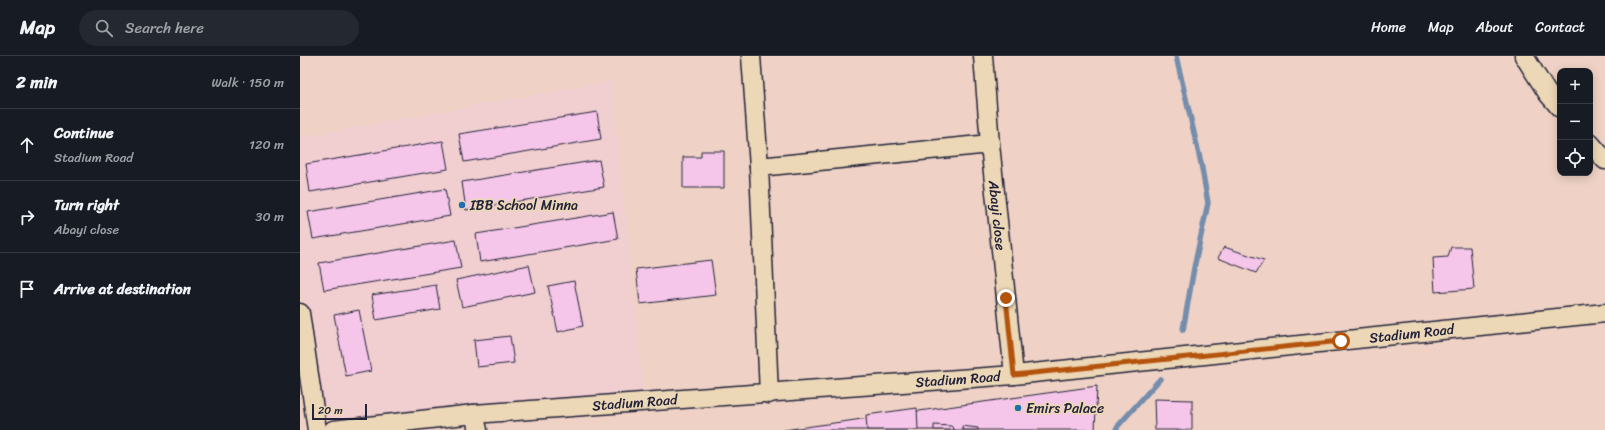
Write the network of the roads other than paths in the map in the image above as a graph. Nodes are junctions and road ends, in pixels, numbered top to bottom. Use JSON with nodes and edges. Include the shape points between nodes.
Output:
{"nodes":[{"id":1,"x":751,"y":56,"type":"edge"},
{"id":2,"x":983,"y":56,"type":"edge"},
{"id":3,"x":1524,"y":56,"type":"edge"},
{"id":4,"x":1557,"y":104,"type":"edge"},
{"id":5,"x":990,"y":144,"type":"junction"},
{"id":6,"x":1593,"y":147,"type":"edge"},
{"id":7,"x":1605,"y":160,"type":"edge"},
{"id":8,"x":759,"y":168,"type":"junction"},
{"id":9,"x":300,"y":313,"type":"edge"},
{"id":10,"x":1605,"y":313,"type":"edge"},
{"id":11,"x":1014,"y":375,"type":"junction"},
{"id":12,"x":769,"y":394,"type":"junction"},
{"id":13,"x":476,"y":422,"type":"edge"},
{"id":14,"x":317,"y":430,"type":"edge"},
{"id":15,"x":333,"y":430,"type":"edge"}],
"edges":[{"from":1,"to":8,"type":"street"},
{"from":2,"to":5,"type":"street","name":"Abayi close"},
{"from":3,"to":4,"type":"street"},
{"from":5,"to":8,"type":"street"},
{"from":5,"to":11,"type":"street","name":"Abayi close"},
{"from":6,"to":7,"type":"street"},
{"from":8,"to":12,"type":"street"},
{"from":9,"to":14,"type":"street"},
{"from":10,"to":11,"type":"street","name":"Stadium Road"},
{"from":11,"to":12,"type":"street","name":"Stadium Road"},
{"from":12,"to":13,"type":"street","name":"Stadium Road"},
{"from":13,"to":15,"type":"street","name":"Stadium Road"}]}
